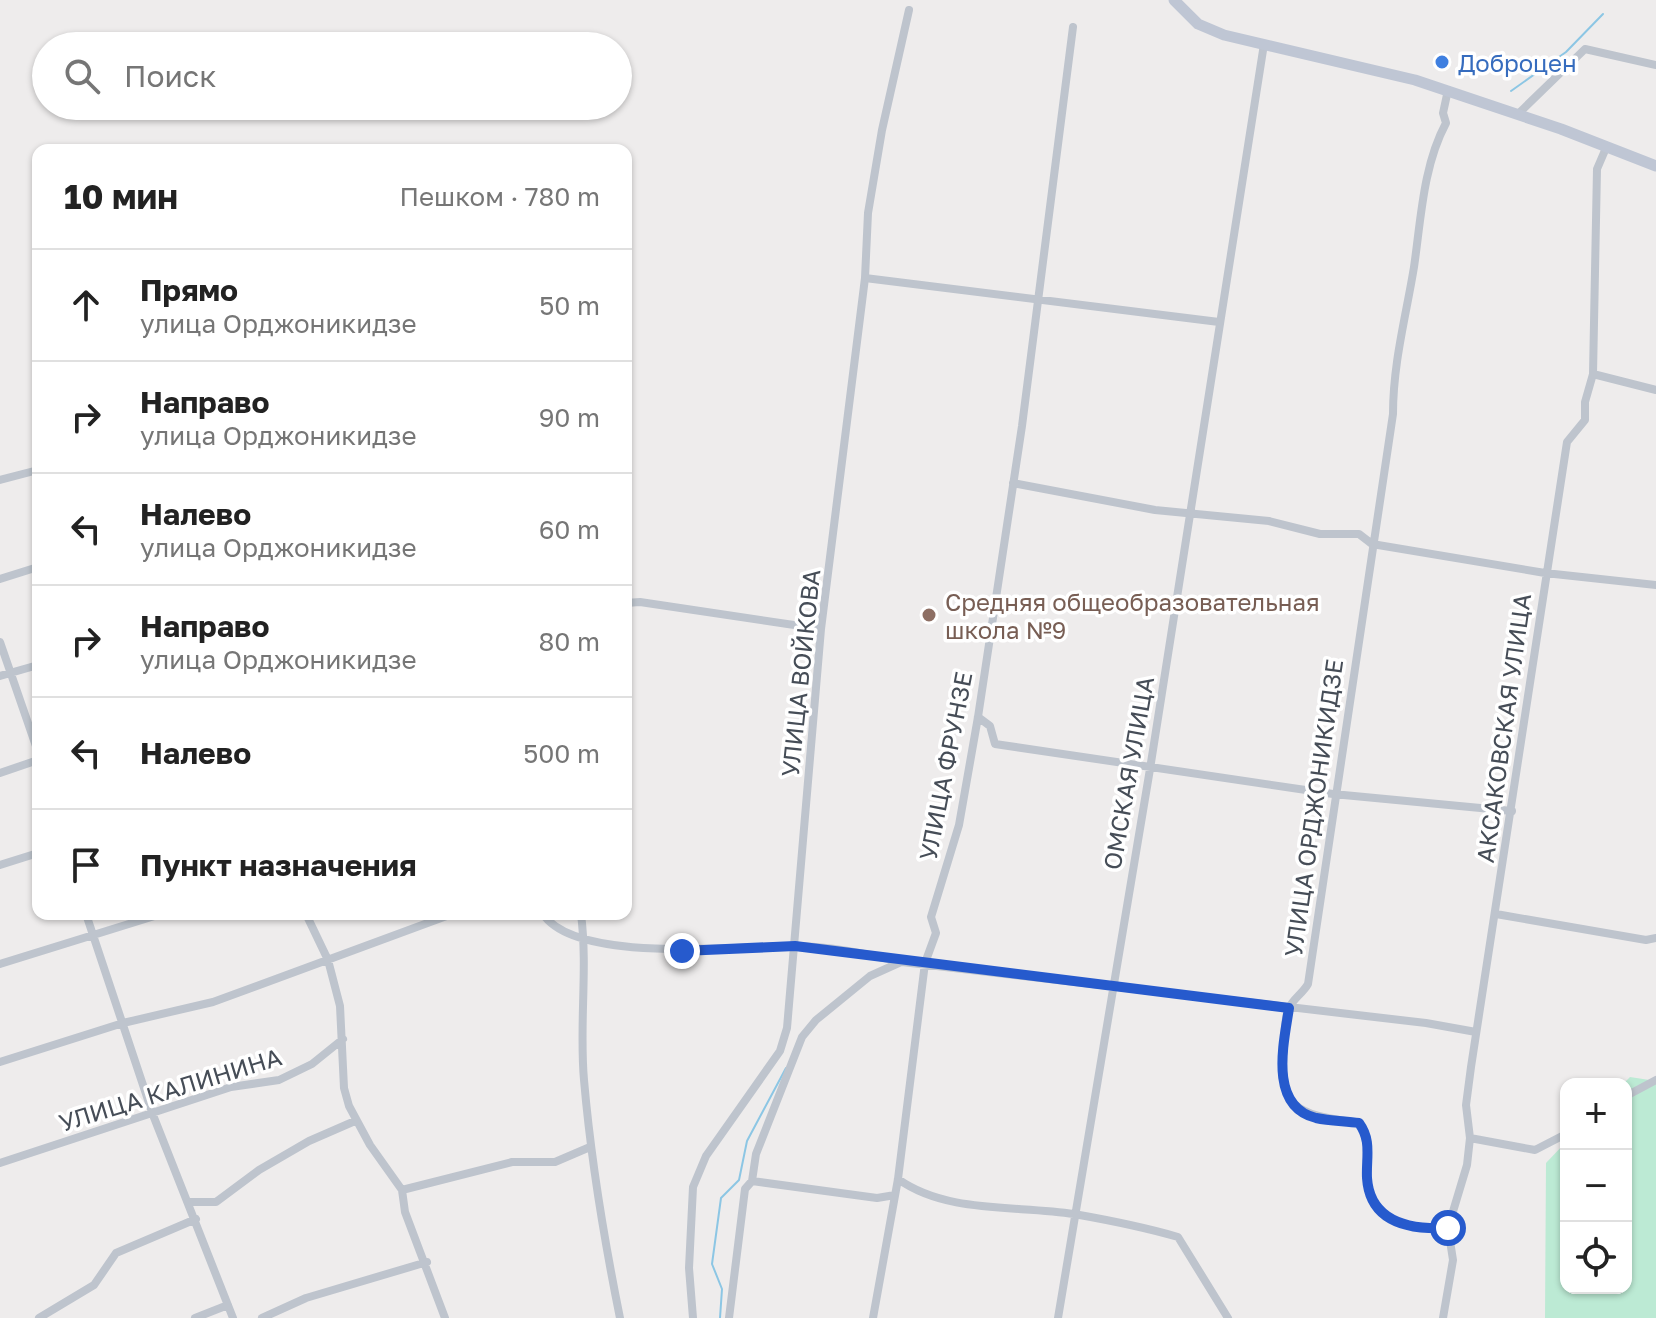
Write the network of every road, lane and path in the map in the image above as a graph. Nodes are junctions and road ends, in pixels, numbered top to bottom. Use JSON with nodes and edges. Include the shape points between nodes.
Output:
{"nodes":[{"id":1,"x":1174,"y":0,"type":"edge"},
{"id":2,"x":909,"y":10,"type":"dead end"},
{"id":3,"x":1073,"y":27,"type":"dead end"},
{"id":4,"x":1264,"y":44,"type":"junction"},
{"id":5,"x":1656,"y":65,"type":"edge"},
{"id":6,"x":1448,"y":90,"type":"junction"},
{"id":7,"x":1518,"y":114,"type":"junction"},
{"id":8,"x":1606,"y":148,"type":"junction"},
{"id":9,"x":1656,"y":166,"type":"edge"},
{"id":10,"x":865,"y":278,"type":"junction"},
{"id":11,"x":1036,"y":298,"type":"junction"},
{"id":12,"x":1219,"y":322,"type":"junction"},
{"id":13,"x":1593,"y":374,"type":"junction"},
{"id":14,"x":1656,"y":390,"type":"edge"},
{"id":15,"x":32,"y":472,"type":"edge"},
{"id":16,"x":0,"y":480,"type":"edge"},
{"id":17,"x":1013,"y":483,"type":"junction"},
{"id":18,"x":1191,"y":512,"type":"junction"},
{"id":19,"x":1372,"y":544,"type":"junction"},
{"id":20,"x":32,"y":569,"type":"edge"},
{"id":21,"x":1545,"y":573,"type":"junction"},
{"id":22,"x":0,"y":579,"type":"edge"},
{"id":23,"x":1656,"y":585,"type":"edge"},
{"id":24,"x":632,"y":603,"type":"edge"},
{"id":25,"x":821,"y":629,"type":"junction"},
{"id":26,"x":0,"y":642,"type":"edge"},
{"id":27,"x":32,"y":667,"type":"edge"},
{"id":28,"x":11,"y":673,"type":"junction"},
{"id":29,"x":0,"y":676,"type":"edge"},
{"id":30,"x":978,"y":717,"type":"junction"},
{"id":31,"x":32,"y":734,"type":"edge"},
{"id":32,"x":32,"y":762,"type":"edge"},
{"id":33,"x":1150,"y":769,"type":"junction"},
{"id":34,"x":0,"y":773,"type":"edge"},
{"id":35,"x":1333,"y":794,"type":"junction"},
{"id":36,"x":1512,"y":811,"type":"junction"},
{"id":37,"x":32,"y":855,"type":"edge"},
{"id":38,"x":0,"y":865,"type":"edge"},
{"id":39,"x":1496,"y":914,"type":"junction"},
{"id":40,"x":88,"y":920,"type":"edge"},
{"id":41,"x":142,"y":920,"type":"edge"},
{"id":42,"x":309,"y":920,"type":"edge"},
{"id":43,"x":436,"y":920,"type":"edge"},
{"id":44,"x":550,"y":920,"type":"edge"},
{"id":45,"x":582,"y":920,"type":"edge"},
{"id":46,"x":93,"y":936,"type":"junction"},
{"id":47,"x":584,"y":938,"type":"junction"},
{"id":48,"x":1656,"y":938,"type":"edge"},
{"id":49,"x":795,"y":946,"type":"junction"},
{"id":50,"x":328,"y":960,"type":"junction"},
{"id":51,"x":902,"y":962,"type":"junction"},
{"id":52,"x":925,"y":963,"type":"junction"},
{"id":53,"x":0,"y":964,"type":"edge"},
{"id":54,"x":1112,"y":986,"type":"junction"},
{"id":55,"x":1289,"y":1008,"type":"junction"},
{"id":56,"x":123,"y":1023,"type":"junction"},
{"id":57,"x":1476,"y":1032,"type":"junction"},
{"id":58,"x":343,"y":1039,"type":"junction"},
{"id":59,"x":0,"y":1062,"type":"edge"},
{"id":60,"x":1656,"y":1080,"type":"edge"},
{"id":61,"x":1632,"y":1093,"type":"edge"},
{"id":62,"x":153,"y":1115,"type":"junction"},
{"id":63,"x":355,"y":1121,"type":"junction"},
{"id":64,"x":1560,"y":1137,"type":"edge"},
{"id":65,"x":1470,"y":1138,"type":"junction"},
{"id":66,"x":590,"y":1147,"type":"junction"},
{"id":67,"x":0,"y":1163,"type":"edge"},
{"id":68,"x":898,"y":1179,"type":"junction"},
{"id":69,"x":752,"y":1181,"type":"junction"},
{"id":70,"x":402,"y":1190,"type":"junction"},
{"id":71,"x":895,"y":1195,"type":"junction"},
{"id":72,"x":190,"y":1202,"type":"junction"},
{"id":73,"x":1073,"y":1214,"type":"junction"},
{"id":74,"x":196,"y":1219,"type":"junction"},
{"id":75,"x":1448,"y":1228,"type":"junction"},
{"id":76,"x":427,"y":1262,"type":"junction"},
{"id":77,"x":228,"y":1305,"type":"junction"},
{"id":78,"x":39,"y":1318,"type":"edge"},
{"id":79,"x":195,"y":1318,"type":"edge"},
{"id":80,"x":233,"y":1318,"type":"edge"},
{"id":81,"x":262,"y":1318,"type":"edge"},
{"id":82,"x":445,"y":1318,"type":"edge"},
{"id":83,"x":620,"y":1318,"type":"edge"},
{"id":84,"x":693,"y":1318,"type":"edge"},
{"id":85,"x":729,"y":1318,"type":"edge"},
{"id":86,"x":873,"y":1318,"type":"edge"},
{"id":87,"x":1058,"y":1318,"type":"edge"},
{"id":88,"x":1228,"y":1318,"type":"edge"},
{"id":89,"x":1443,"y":1318,"type":"edge"}],
"edges":[{"from":1,"to":4,"type":"street","via":[[1198,24]]},
{"from":2,"to":10,"type":"street","name":"УЛИЦА ВОЙКОВА","via":[[879,144]]},
{"from":3,"to":11,"type":"street","name":"УЛИЦА ФРУНЗЕ"},
{"from":4,"to":6,"type":"street"},
{"from":4,"to":12,"type":"street","name":"ОМСКАЯ УЛИЦА"},
{"from":5,"to":7,"type":"street","via":[[1585,49]]},
{"from":6,"to":7,"type":"street"},
{"from":6,"to":19,"type":"street","name":"УЛИЦА ОРДЖОНИКИДЗЕ","via":[[1446,123],[1425,190],[1398,346]]},
{"from":7,"to":8,"type":"street"},
{"from":8,"to":9,"type":"street"},
{"from":8,"to":13,"type":"street","name":"АКСАКОВСКАЯ УЛИЦА","via":[[1597,169]]},
{"from":10,"to":11,"type":"street"},
{"from":10,"to":25,"type":"street","name":"УЛИЦА ВОЙКОВА"},
{"from":11,"to":12,"type":"street"},
{"from":11,"to":17,"type":"street","name":"УЛИЦА ФРУНЗЕ"},
{"from":12,"to":18,"type":"street","name":"ОМСКАЯ УЛИЦА"},
{"from":13,"to":14,"type":"street"},
{"from":13,"to":21,"type":"street","name":"АКСАКОВСКАЯ УЛИЦА","via":[[1585,420],[1567,442]]},
{"from":15,"to":16,"type":"street"},
{"from":17,"to":18,"type":"street"},
{"from":17,"to":30,"type":"street","name":"УЛИЦА ФРУНЗЕ"},
{"from":18,"to":19,"type":"street","via":[[1269,521],[1320,534],[1359,534]]},
{"from":18,"to":33,"type":"street","name":"ОМСКАЯ УЛИЦА"},
{"from":19,"to":21,"type":"street"},
{"from":19,"to":35,"type":"street","name":"УЛИЦА ОРДЖОНИКИДЗЕ"},
{"from":20,"to":22,"type":"street"},
{"from":21,"to":23,"type":"street"},
{"from":21,"to":36,"type":"street","name":"АКСАКОВСКАЯ УЛИЦА"},
{"from":24,"to":25,"type":"street"},
{"from":25,"to":49,"type":"street","name":"УЛИЦА ВОЙКОВА"},
{"from":26,"to":28,"type":"street"},
{"from":27,"to":28,"type":"street"},
{"from":28,"to":29,"type":"street"},
{"from":28,"to":31,"type":"street"},
{"from":30,"to":33,"type":"street","via":[[990,726],[995,744]]},
{"from":30,"to":52,"type":"street","name":"УЛИЦА ФРУНЗЕ","via":[[959,825],[931,917],[936,933]]},
{"from":32,"to":34,"type":"street"},
{"from":33,"to":35,"type":"street"},
{"from":33,"to":54,"type":"street","name":"ОМСКАЯ УЛИЦА"},
{"from":35,"to":36,"type":"street"},
{"from":35,"to":55,"type":"street","name":"УЛИЦА ОРДЖОНИКИДЗЕ","via":[[1308,984]]},
{"from":36,"to":39,"type":"street","name":"АКСАКОВСКАЯ УЛИЦА"},
{"from":37,"to":38,"type":"street"},
{"from":39,"to":48,"type":"street"},
{"from":39,"to":57,"type":"street","name":"АКСАКОВСКАЯ УЛИЦА"},
{"from":40,"to":46,"type":"street"},
{"from":41,"to":46,"type":"street"},
{"from":42,"to":50,"type":"street"},
{"from":43,"to":50,"type":"street"},
{"from":44,"to":47,"type":"street","via":[[564,933]]},
{"from":45,"to":47,"type":"street"},
{"from":46,"to":53,"type":"street"},
{"from":46,"to":56,"type":"street"},
{"from":47,"to":49,"type":"street","via":[[682,951]]},
{"from":47,"to":66,"type":"street","via":[[582,1033]]},
{"from":49,"to":51,"type":"street"},
{"from":49,"to":84,"type":"street","name":"УЛИЦА ВОЙКОВА","via":[[780,1051],[706,1156],[693,1187]]},
{"from":50,"to":56,"type":"street","via":[[213,1002]]},
{"from":50,"to":58,"type":"street"},
{"from":51,"to":52,"type":"street"},
{"from":51,"to":69,"type":"street","via":[[870,976],[802,1037],[756,1154]]},
{"from":52,"to":54,"type":"street"},
{"from":52,"to":68,"type":"street","name":"УЛИЦА ФРУНЗЕ"},
{"from":54,"to":55,"type":"street"},
{"from":54,"to":73,"type":"street","name":"ОМСКАЯ УЛИЦА"},
{"from":55,"to":57,"type":"street"},
{"from":55,"to":75,"type":"street","name":"УЛИЦА ОРДЖОНИКИДЗЕ","via":[[1282,1070],[1291,1100],[1314,1117],[1359,1123],[1368,1135],[1367,1181],[1388,1220]]},
{"from":56,"to":59,"type":"street"},
{"from":56,"to":62,"type":"street"},
{"from":57,"to":65,"type":"street","name":"АКСАКОВСКАЯ УЛИЦА","via":[[1466,1105]]},
{"from":58,"to":62,"type":"street","name":"УЛИЦА КАЛИНИНА","via":[[312,1064],[279,1080],[231,1087]]},
{"from":58,"to":63,"type":"street","via":[[344,1088]]},
{"from":60,"to":61,"type":"street"},
{"from":62,"to":67,"type":"street","name":"УЛИЦА КАЛИНИНА"},
{"from":62,"to":72,"type":"street"},
{"from":63,"to":70,"type":"street"},
{"from":63,"to":72,"type":"street","via":[[259,1170],[216,1202]]},
{"from":64,"to":65,"type":"street","via":[[1535,1150]]},
{"from":65,"to":75,"type":"street","name":"АКСАКОВСКАЯ УЛИЦА"},
{"from":66,"to":70,"type":"street","via":[[555,1162],[512,1162]]},
{"from":66,"to":83,"type":"street"},
{"from":68,"to":71,"type":"street","name":"УЛИЦА ФРУНЗЕ"},
{"from":68,"to":73,"type":"street","via":[[938,1199]]},
{"from":69,"to":71,"type":"street","via":[[877,1198]]},
{"from":69,"to":85,"type":"street","via":[[745,1189],[736,1241]]},
{"from":70,"to":76,"type":"street","via":[[405,1212]]},
{"from":71,"to":86,"type":"street","name":"УЛИЦА ФРУНЗЕ"},
{"from":72,"to":74,"type":"street"},
{"from":73,"to":87,"type":"street","name":"ОМСКАЯ УЛИЦА"},
{"from":73,"to":88,"type":"street","via":[[1178,1237]]},
{"from":74,"to":77,"type":"street"},
{"from":74,"to":78,"type":"street","via":[[116,1253],[94,1285]]},
{"from":75,"to":89,"type":"street","name":"АКСАКОВСКАЯ УЛИЦА","via":[[1453,1260]]},
{"from":76,"to":81,"type":"street","via":[[306,1298]]},
{"from":76,"to":82,"type":"street"},
{"from":77,"to":79,"type":"street"},
{"from":77,"to":80,"type":"street"}]}
